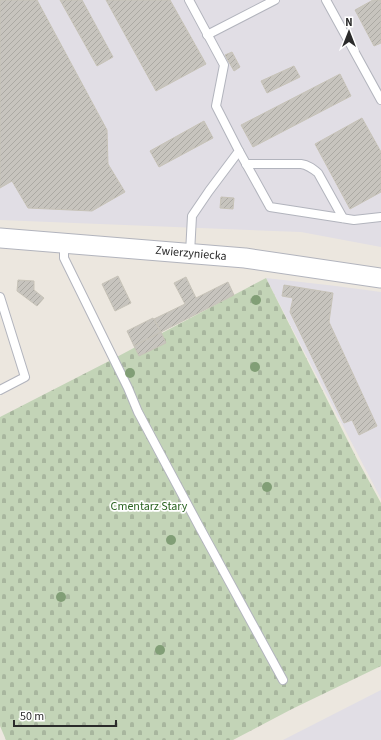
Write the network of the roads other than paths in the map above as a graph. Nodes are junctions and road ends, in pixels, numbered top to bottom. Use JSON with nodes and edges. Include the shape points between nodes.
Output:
{"nodes":[{"id":1,"x":188,"y":0,"type":"edge"},
{"id":2,"x":275,"y":0,"type":"edge"},
{"id":3,"x":326,"y":0,"type":"edge"},
{"id":4,"x":207,"y":35,"type":"junction"},
{"id":5,"x":381,"y":100,"type":"edge"},
{"id":6,"x":239,"y":151,"type":"junction"},
{"id":7,"x":246,"y":164,"type":"junction"},
{"id":8,"x":381,"y":217,"type":"edge"},
{"id":9,"x":343,"y":218,"type":"junction"},
{"id":10,"x":0,"y":238,"type":"edge"},
{"id":11,"x":64,"y":242,"type":"junction"},
{"id":12,"x":190,"y":253,"type":"junction"},
{"id":13,"x":381,"y":278,"type":"edge"},
{"id":14,"x":0,"y":297,"type":"edge"},
{"id":15,"x":0,"y":390,"type":"edge"},
{"id":16,"x":283,"y":680,"type":"dead end"}],
"edges":[{"from":1,"to":4,"type":"lane"},
{"from":2,"to":4,"type":"lane"},
{"from":3,"to":5,"type":"lane"},
{"from":4,"to":6,"type":"lane","via":[[224,66],[216,106]]},
{"from":6,"to":7,"type":"lane"},
{"from":6,"to":12,"type":"lane","via":[[192,216]]},
{"from":7,"to":9,"type":"lane","via":[[270,207]]},
{"from":7,"to":9,"type":"lane","via":[[301,164],[311,167],[318,173]]},
{"from":8,"to":9,"type":"lane","via":[[354,220]]},
{"from":10,"to":11,"type":"street","name":"Zwierzyniecka"},
{"from":11,"to":12,"type":"street","name":"Zwierzyniecka"},
{"from":11,"to":16,"type":"lane","via":[[64,258],[138,412]]},
{"from":12,"to":13,"type":"street","name":"Zwierzyniecka","via":[[245,258]]},
{"from":14,"to":15,"type":"lane","via":[[25,377]]}]}
